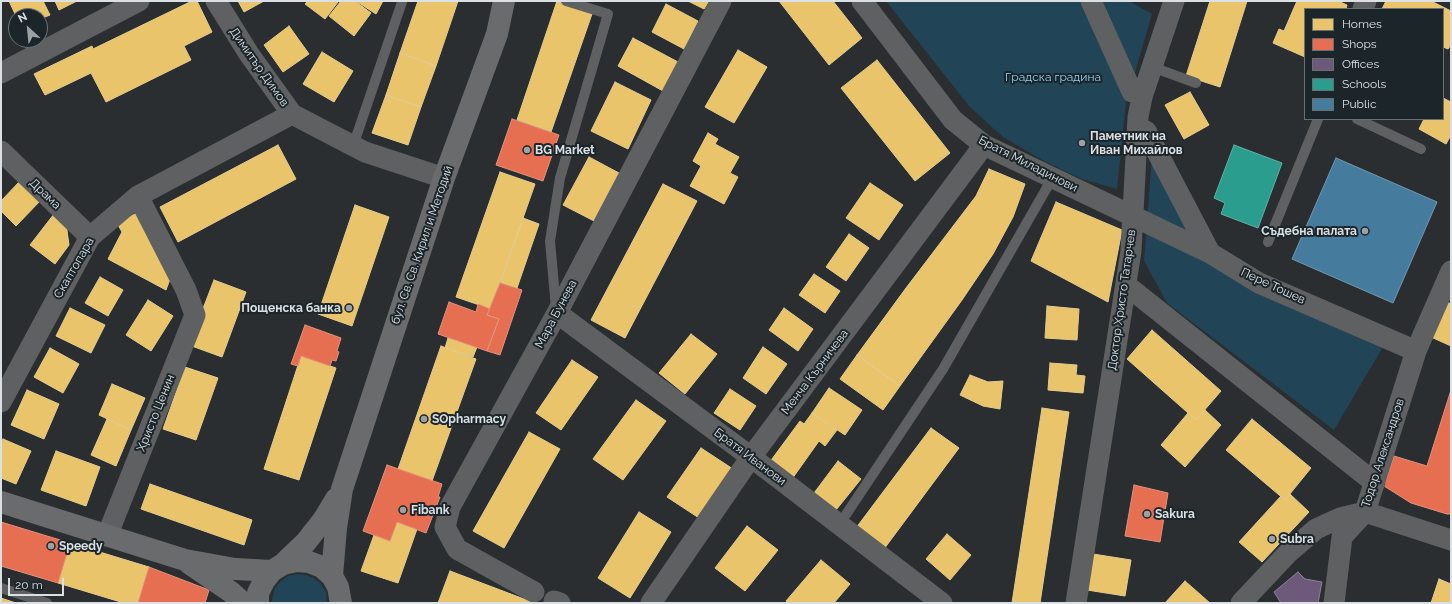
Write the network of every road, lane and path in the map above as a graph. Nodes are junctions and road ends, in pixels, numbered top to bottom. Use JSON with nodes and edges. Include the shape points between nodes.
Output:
{"nodes":[{"id":1,"x":139,"y":1,"type":"edge"},
{"id":2,"x":216,"y":1,"type":"edge"},
{"id":3,"x":504,"y":1,"type":"edge"},
{"id":4,"x":566,"y":1,"type":"edge"},
{"id":5,"x":721,"y":1,"type":"edge"},
{"id":6,"x":862,"y":1,"type":"edge"},
{"id":7,"x":1091,"y":1,"type":"edge"},
{"id":8,"x":1174,"y":1,"type":"edge"},
{"id":9,"x":402,"y":2,"type":"edge"},
{"id":10,"x":1,"y":74,"type":"edge"},
{"id":11,"x":1196,"y":83,"type":"dead end"},
{"id":12,"x":1144,"y":84,"type":"junction"},
{"id":13,"x":292,"y":114,"type":"junction"},
{"id":14,"x":1318,"y":120,"type":"edge"},
{"id":15,"x":1359,"y":120,"type":"edge"},
{"id":16,"x":1146,"y":131,"type":"dead end"},
{"id":17,"x":984,"y":145,"type":"junction"},
{"id":18,"x":353,"y":146,"type":"junction"},
{"id":19,"x":1421,"y":148,"type":"dead end"},
{"id":20,"x":1,"y":151,"type":"edge"},
{"id":21,"x":1052,"y":177,"type":"junction"},
{"id":22,"x":444,"y":178,"type":"junction"},
{"id":23,"x":138,"y":196,"type":"junction"},
{"id":24,"x":1133,"y":216,"type":"junction"},
{"id":25,"x":90,"y":237,"type":"junction"},
{"id":26,"x":1268,"y":242,"type":"dead end"},
{"id":27,"x":1210,"y":253,"type":"junction"},
{"id":28,"x":1451,"y":271,"type":"edge"},
{"id":29,"x":1126,"y":285,"type":"junction"},
{"id":30,"x":557,"y":313,"type":"junction"},
{"id":31,"x":1416,"y":351,"type":"junction"},
{"id":32,"x":1,"y":402,"type":"edge"},
{"id":33,"x":751,"y":457,"type":"junction"},
{"id":34,"x":1374,"y":483,"type":"junction"},
{"id":35,"x":342,"y":489,"type":"junction"},
{"id":36,"x":1,"y":502,"type":"edge"},
{"id":37,"x":1365,"y":512,"type":"junction"},
{"id":38,"x":838,"y":525,"type":"junction"},
{"id":39,"x":107,"y":536,"type":"junction"},
{"id":40,"x":1451,"y":540,"type":"edge"},
{"id":41,"x":184,"y":560,"type":"junction"},
{"id":42,"x":278,"y":567,"type":"junction"},
{"id":43,"x":1,"y":588,"type":"edge"},
{"id":44,"x":337,"y":589,"type":"edge"},
{"id":45,"x":534,"y":592,"type":"dead end"},
{"id":46,"x":47,"y":603,"type":"edge"},
{"id":47,"x":243,"y":603,"type":"edge"},
{"id":48,"x":258,"y":603,"type":"edge"},
{"id":49,"x":358,"y":603,"type":"edge"},
{"id":50,"x":651,"y":603,"type":"edge"},
{"id":51,"x":942,"y":603,"type":"edge"},
{"id":52,"x":1076,"y":603,"type":"edge"},
{"id":53,"x":1241,"y":603,"type":"edge"},
{"id":54,"x":1334,"y":603,"type":"edge"}],
"edges":[{"from":1,"to":10,"type":"street"},
{"from":2,"to":13,"type":"street","name":"Димитър Димов","via":[[249,54]]},
{"from":3,"to":22,"type":"street","name":"бул. Св. Св. Кирил и Методий","via":[[497,34]]},
{"from":4,"to":30,"type":"lane","via":[[608,14],[560,178],[550,241]]},
{"from":5,"to":30,"type":"street","name":"Мара Бунева"},
{"from":6,"to":17,"type":"street","name":"Братя Миладинови","via":[[953,120]]},
{"from":7,"to":12,"type":"street"},
{"from":8,"to":12,"type":"street","name":"Доктор Христо Татарчев"},
{"from":9,"to":18,"type":"lane"},
{"from":11,"to":12,"type":"lane"},
{"from":12,"to":24,"type":"street","name":"Доктор Христо Татарчев","via":[[1138,120]]},
{"from":13,"to":18,"type":"street","name":"Димитър Димов"},
{"from":13,"to":23,"type":"street","name":"Скаптопара"},
{"from":14,"to":26,"type":"lane"},
{"from":15,"to":19,"type":"lane"},
{"from":16,"to":27,"type":"street"},
{"from":17,"to":21,"type":"street","name":"Братя Миладинови"},
{"from":17,"to":33,"type":"street","name":"Менча Кърничева"},
{"from":18,"to":22,"type":"street","name":"Димитър Димов"},
{"from":20,"to":25,"type":"street","name":"Драма"},
{"from":21,"to":24,"type":"street","name":"Братя Миладинови"},
{"from":21,"to":38,"type":"lane","via":[[943,369]]},
{"from":22,"to":35,"type":"street","name":"бул. Св. Св. Кирил и Методий"},
{"from":23,"to":25,"type":"street","name":"Скаптопара"},
{"from":23,"to":39,"type":"street","name":"Христо Ценин","via":[[186,290],[195,315]]},
{"from":24,"to":27,"type":"street","name":"Пере Тошев"},
{"from":24,"to":29,"type":"street","name":"Доктор Христо Татарчев"},
{"from":25,"to":32,"type":"street","name":"Скаптопара"},
{"from":27,"to":31,"type":"street","name":"Пере Тошев","via":[[1260,283]]},
{"from":28,"to":31,"type":"street","name":"Тодор Александров"},
{"from":29,"to":34,"type":"street"},
{"from":29,"to":52,"type":"street","name":"Доктор Христо Татарчев"},
{"from":30,"to":33,"type":"street","name":"Братя Иванови"},
{"from":30,"to":45,"type":"street","name":"Мара Бунева","via":[[450,507],[446,527],[457,549]]},
{"from":31,"to":34,"type":"street","name":"Тодор Александров"},
{"from":33,"to":38,"type":"street","name":"Братя Иванови"},
{"from":33,"to":50,"type":"street","name":"Менча Кърничева"},
{"from":34,"to":37,"type":"street","name":"Тодор Александров"},
{"from":35,"to":42,"type":"street","name":"бул. Св. Св. Кирил и Методий","via":[[306,542]]},
{"from":35,"to":44,"type":"street","name":"бул. Св. Св. Кирил и Методий","via":[[336,528]]},
{"from":36,"to":39,"type":"street"},
{"from":37,"to":40,"type":"street"},
{"from":37,"to":53,"type":"street","name":"Тодор Александров","via":[[1340,518],[1316,529],[1288,553]]},
{"from":37,"to":54,"type":"street","via":[[1342,537]]},
{"from":38,"to":51,"type":"street","name":"Братя Иванови"},
{"from":39,"to":41,"type":"street"},
{"from":41,"to":42,"type":"street","via":[[235,569]]},
{"from":41,"to":47,"type":"street"},
{"from":42,"to":44,"type":"street","via":[[296,561],[310,562],[322,567]]},
{"from":42,"to":48,"type":"street","name":"бул. Св. Св. Кирил и Методий","via":[[264,581],[258,593]]},
{"from":43,"to":46,"type":"lane"},
{"from":44,"to":49,"type":"street"}]}
